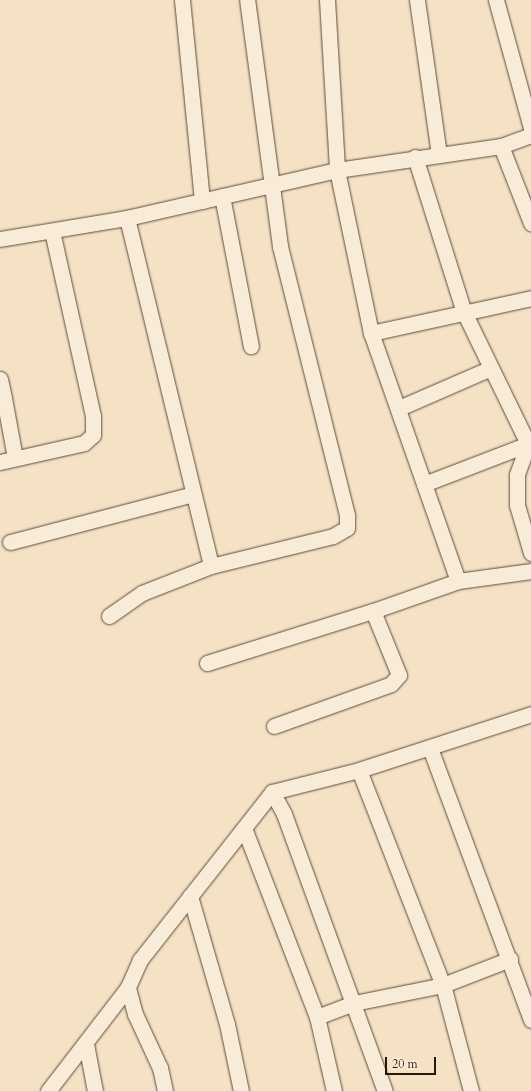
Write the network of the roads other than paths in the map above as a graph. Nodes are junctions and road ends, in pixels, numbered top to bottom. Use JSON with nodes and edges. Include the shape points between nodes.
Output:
{"nodes":[{"id":1,"x":182,"y":0,"type":"edge"},
{"id":2,"x":247,"y":0,"type":"edge"},
{"id":3,"x":327,"y":0,"type":"edge"},
{"id":4,"x":417,"y":0,"type":"edge"},
{"id":5,"x":496,"y":0,"type":"edge"},
{"id":6,"x":531,"y":128,"type":"edge"},
{"id":7,"x":531,"y":135,"type":"edge"},
{"id":8,"x":501,"y":146,"type":"junction"},
{"id":9,"x":439,"y":154,"type":"junction"},
{"id":10,"x":415,"y":157,"type":"junction"},
{"id":11,"x":337,"y":170,"type":"junction"},
{"id":12,"x":271,"y":187,"type":"junction"},
{"id":13,"x":222,"y":196,"type":"junction"},
{"id":14,"x":202,"y":201,"type":"junction"},
{"id":15,"x":127,"y":218,"type":"junction"},
{"id":16,"x":531,"y":223,"type":"edge"},
{"id":17,"x":52,"y":230,"type":"junction"},
{"id":18,"x":0,"y":239,"type":"edge"},
{"id":19,"x":531,"y":298,"type":"edge"},
{"id":20,"x":464,"y":312,"type":"junction"},
{"id":21,"x":371,"y":333,"type":"junction"},
{"id":22,"x":251,"y":346,"type":"dead end"},
{"id":23,"x":491,"y":368,"type":"junction"},
{"id":24,"x":0,"y":379,"type":"edge"},
{"id":25,"x":2,"y":398,"type":"edge"},
{"id":26,"x":399,"y":408,"type":"junction"},
{"id":27,"x":529,"y":444,"type":"edge"},
{"id":28,"x":15,"y":458,"type":"junction"},
{"id":29,"x":0,"y":462,"type":"edge"},
{"id":30,"x":424,"y":484,"type":"junction"},
{"id":31,"x":193,"y":494,"type":"junction"},
{"id":32,"x":10,"y":542,"type":"dead end"},
{"id":33,"x":531,"y":553,"type":"edge"},
{"id":34,"x":211,"y":566,"type":"junction"},
{"id":35,"x":531,"y":571,"type":"edge"},
{"id":36,"x":458,"y":581,"type":"junction"},
{"id":37,"x":373,"y":611,"type":"junction"},
{"id":38,"x":109,"y":616,"type":"dead end"},
{"id":39,"x":207,"y":663,"type":"dead end"},
{"id":40,"x":531,"y":714,"type":"edge"},
{"id":41,"x":274,"y":726,"type":"dead end"},
{"id":42,"x":430,"y":748,"type":"junction"},
{"id":43,"x":359,"y":770,"type":"junction"},
{"id":44,"x":272,"y":792,"type":"junction"},
{"id":45,"x":244,"y":828,"type":"junction"},
{"id":46,"x":190,"y":896,"type":"junction"},
{"id":47,"x":510,"y":959,"type":"junction"},
{"id":48,"x":442,"y":985,"type":"junction"},
{"id":49,"x":128,"y":986,"type":"junction"},
{"id":50,"x":354,"y":1004,"type":"junction"},
{"id":51,"x":317,"y":1017,"type":"junction"},
{"id":52,"x":531,"y":1020,"type":"edge"},
{"id":53,"x":86,"y":1044,"type":"junction"},
{"id":54,"x":48,"y":1091,"type":"edge"},
{"id":55,"x":95,"y":1091,"type":"edge"},
{"id":56,"x":165,"y":1091,"type":"edge"},
{"id":57,"x":241,"y":1091,"type":"edge"},
{"id":58,"x":334,"y":1091,"type":"edge"},
{"id":59,"x":385,"y":1091,"type":"edge"},
{"id":60,"x":471,"y":1091,"type":"edge"}],
"edges":[{"from":1,"to":14,"type":"street"},
{"from":2,"to":12,"type":"street"},
{"from":3,"to":11,"type":"street"},
{"from":4,"to":9,"type":"street"},
{"from":5,"to":6,"type":"street"},
{"from":7,"to":8,"type":"street"},
{"from":8,"to":9,"type":"street"},
{"from":8,"to":16,"type":"street"},
{"from":9,"to":10,"type":"street"},
{"from":10,"to":11,"type":"street"},
{"from":10,"to":20,"type":"street"},
{"from":11,"to":12,"type":"street"},
{"from":11,"to":21,"type":"street"},
{"from":12,"to":13,"type":"street"},
{"from":12,"to":34,"type":"street","via":[[292,300],[347,515],[346,528],[333,536]]},
{"from":13,"to":14,"type":"street"},
{"from":13,"to":22,"type":"street"},
{"from":14,"to":15,"type":"street"},
{"from":15,"to":17,"type":"street"},
{"from":15,"to":31,"type":"street"},
{"from":17,"to":18,"type":"street"},
{"from":17,"to":28,"type":"street","via":[[93,416],[93,434],[84,443]]},
{"from":19,"to":20,"type":"street"},
{"from":20,"to":21,"type":"street"},
{"from":20,"to":23,"type":"street"},
{"from":21,"to":26,"type":"street"},
{"from":23,"to":26,"type":"street"},
{"from":23,"to":27,"type":"street"},
{"from":24,"to":25,"type":"street"},
{"from":25,"to":28,"type":"street"},
{"from":26,"to":30,"type":"street"},
{"from":27,"to":30,"type":"street"},
{"from":27,"to":33,"type":"street","via":[[517,475],[516,505],[524,540]]},
{"from":28,"to":29,"type":"street"},
{"from":30,"to":36,"type":"street"},
{"from":31,"to":32,"type":"street"},
{"from":31,"to":34,"type":"street"},
{"from":34,"to":38,"type":"street","via":[[142,593]]},
{"from":35,"to":36,"type":"street"},
{"from":36,"to":37,"type":"street"},
{"from":37,"to":39,"type":"street"},
{"from":37,"to":41,"type":"street","via":[[399,675],[391,684]]},
{"from":40,"to":42,"type":"street"},
{"from":42,"to":43,"type":"street"},
{"from":42,"to":47,"type":"street"},
{"from":43,"to":44,"type":"street"},
{"from":43,"to":48,"type":"street"},
{"from":44,"to":45,"type":"street"},
{"from":44,"to":50,"type":"street","via":[[284,814]]},
{"from":45,"to":46,"type":"street"},
{"from":45,"to":51,"type":"street"},
{"from":46,"to":49,"type":"street","via":[[140,960]]},
{"from":46,"to":57,"type":"street","via":[[227,1024]]},
{"from":47,"to":48,"type":"street"},
{"from":47,"to":52,"type":"street"},
{"from":48,"to":50,"type":"street"},
{"from":48,"to":60,"type":"street"},
{"from":49,"to":53,"type":"street"},
{"from":49,"to":56,"type":"street","via":[[136,1014],[160,1068]]},
{"from":50,"to":51,"type":"street"},
{"from":50,"to":59,"type":"street"},
{"from":51,"to":58,"type":"street"},
{"from":53,"to":54,"type":"street"},
{"from":53,"to":55,"type":"street"}]}
